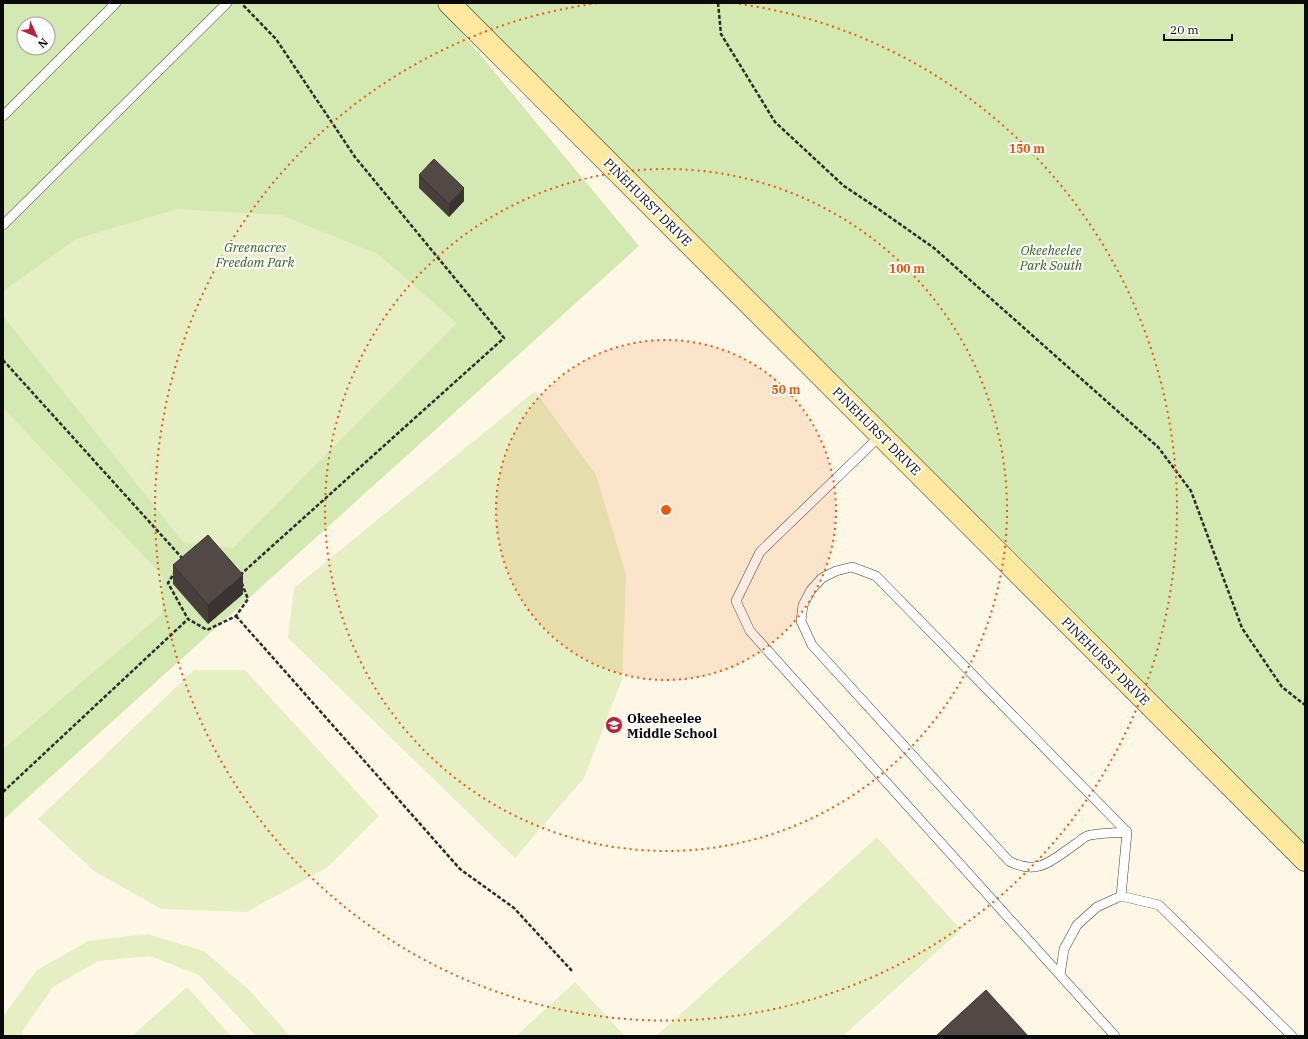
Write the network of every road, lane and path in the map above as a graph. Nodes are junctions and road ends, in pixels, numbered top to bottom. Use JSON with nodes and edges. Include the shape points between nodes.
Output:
{"nodes":[{"id":1,"x":116,"y":3,"type":"edge"},
{"id":2,"x":227,"y":3,"type":"edge"},
{"id":3,"x":241,"y":3,"type":"edge"},
{"id":4,"x":449,"y":3,"type":"edge"},
{"id":5,"x":718,"y":3,"type":"edge"},
{"id":6,"x":3,"y":116,"type":"edge"},
{"id":7,"x":3,"y":226,"type":"edge"},
{"id":8,"x":3,"y":360,"type":"edge"},
{"id":9,"x":881,"y":435,"type":"junction"},
{"id":10,"x":183,"y":559,"type":"junction"},
{"id":11,"x":239,"y":576,"type":"junction"},
{"id":12,"x":236,"y":616,"type":"junction"},
{"id":13,"x":188,"y":619,"type":"junction"},
{"id":14,"x":1305,"y":705,"type":"edge"},
{"id":15,"x":3,"y":792,"type":"edge"},
{"id":16,"x":1127,"y":832,"type":"junction"},
{"id":17,"x":1305,"y":860,"type":"edge"},
{"id":18,"x":1121,"y":896,"type":"junction"},
{"id":19,"x":572,"y":972,"type":"dead end"},
{"id":20,"x":1060,"y":975,"type":"junction"},
{"id":21,"x":1115,"y":1036,"type":"edge"},
{"id":22,"x":1292,"y":1036,"type":"edge"}],
"edges":[{"from":1,"to":6,"type":"lane"},
{"from":2,"to":7,"type":"lane"},
{"from":3,"to":11,"type":"path","via":[[276,39],[355,157],[504,338]]},
{"from":4,"to":9,"type":"street","name":"PINEHURST DRIVE"},
{"from":5,"to":14,"type":"path","via":[[721,34],[775,122],[844,186],[934,248],[1158,447],[1191,491],[1242,628],[1282,687]]},
{"from":8,"to":10,"type":"path"},
{"from":9,"to":17,"type":"street","name":"PINEHURST DRIVE"},
{"from":9,"to":20,"type":"lane","via":[[760,552],[736,601],[750,631]]},
{"from":10,"to":11,"type":"path","via":[[190,554],[213,553]]},
{"from":10,"to":13,"type":"path","via":[[168,583]]},
{"from":11,"to":12,"type":"path","via":[[248,599]]},
{"from":12,"to":13,"type":"path","via":[[207,630]]},
{"from":12,"to":19,"type":"path","via":[[460,869],[514,908]]},
{"from":13,"to":15,"type":"path"},
{"from":16,"to":16,"type":"lane","via":[[876,576],[852,567],[836,570],[822,578],[811,590],[804,605],[801,621],[812,645],[1009,861],[1018,866],[1040,867],[1088,835]]},
{"from":16,"to":18,"type":"lane"},
{"from":18,"to":20,"type":"lane","via":[[1097,907],[1077,925],[1064,949]]},
{"from":18,"to":22,"type":"lane","via":[[1159,905]]},
{"from":20,"to":21,"type":"lane"}]}
